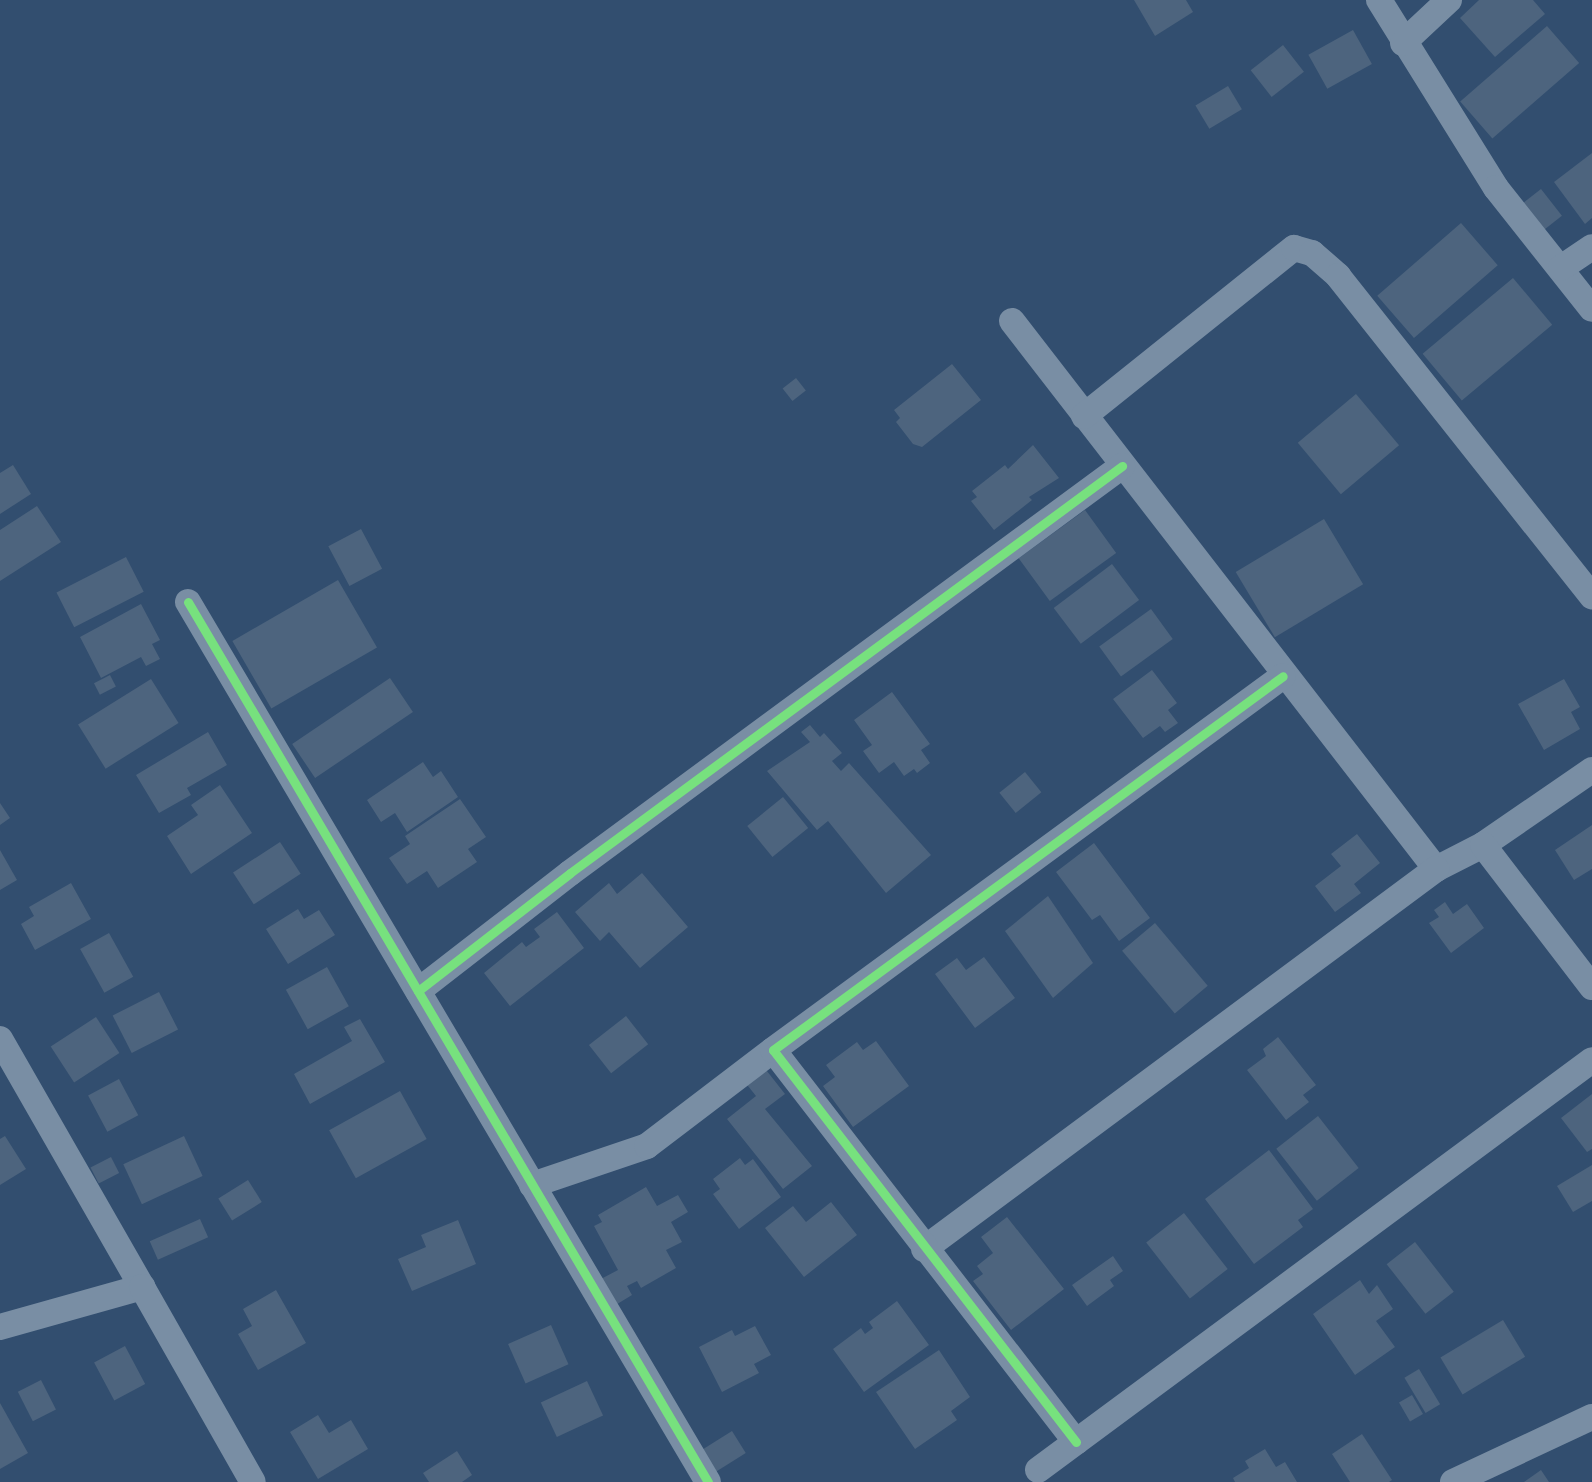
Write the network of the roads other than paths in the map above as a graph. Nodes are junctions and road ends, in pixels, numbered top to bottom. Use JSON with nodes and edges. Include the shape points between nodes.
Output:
{"nodes":[{"id":1,"x":1379,"y":0,"type":"edge"},
{"id":2,"x":1449,"y":0,"type":"edge"},
{"id":3,"x":1403,"y":43,"type":"junction"},
{"id":4,"x":1592,"y":247,"type":"edge"},
{"id":5,"x":1561,"y":268,"type":"junction"},
{"id":6,"x":1592,"y":309,"type":"edge"},
{"id":7,"x":1012,"y":321,"type":"dead end"},
{"id":8,"x":1084,"y":416,"type":"junction"},
{"id":9,"x":1122,"y":466,"type":"junction"},
{"id":10,"x":1592,"y":597,"type":"edge"},
{"id":11,"x":188,"y":602,"type":"dead end"},
{"id":12,"x":1283,"y":676,"type":"junction"},
{"id":13,"x":1592,"y":770,"type":"edge"},
{"id":14,"x":1483,"y":845,"type":"junction"},
{"id":15,"x":1436,"y":869,"type":"junction"},
{"id":16,"x":1592,"y":987,"type":"edge"},
{"id":17,"x":418,"y":991,"type":"junction"},
{"id":18,"x":0,"y":1039,"type":"edge"},
{"id":19,"x":773,"y":1050,"type":"junction"},
{"id":20,"x":1592,"y":1059,"type":"edge"},
{"id":21,"x":532,"y":1185,"type":"junction"},
{"id":22,"x":924,"y":1249,"type":"junction"},
{"id":23,"x":142,"y":1287,"type":"junction"},
{"id":24,"x":0,"y":1327,"type":"edge"},
{"id":25,"x":1592,"y":1417,"type":"edge"},
{"id":26,"x":1076,"y":1441,"type":"junction"},
{"id":27,"x":1038,"y":1470,"type":"dead end"},
{"id":28,"x":253,"y":1482,"type":"edge"},
{"id":29,"x":708,"y":1482,"type":"edge"},
{"id":30,"x":1453,"y":1482,"type":"edge"}],
"edges":[{"from":1,"to":3,"type":"street"},
{"from":2,"to":3,"type":"street"},
{"from":3,"to":5,"type":"street","via":[[1496,188]]},
{"from":4,"to":5,"type":"street"},
{"from":5,"to":6,"type":"street"},
{"from":7,"to":8,"type":"street"},
{"from":8,"to":9,"type":"street"},
{"from":8,"to":10,"type":"street","via":[[1294,248],[1312,253],[1338,276]]},
{"from":9,"to":12,"type":"street"},
{"from":9,"to":17,"type":"street","via":[[570,873]]},
{"from":11,"to":17,"type":"street"},
{"from":12,"to":15,"type":"street"},
{"from":12,"to":19,"type":"street"},
{"from":13,"to":14,"type":"street"},
{"from":14,"to":15,"type":"street"},
{"from":14,"to":16,"type":"street"},
{"from":15,"to":22,"type":"street"},
{"from":17,"to":21,"type":"street"},
{"from":18,"to":23,"type":"street"},
{"from":19,"to":21,"type":"street","via":[[647,1146]]},
{"from":19,"to":22,"type":"street"},
{"from":20,"to":26,"type":"street"},
{"from":21,"to":29,"type":"street"},
{"from":22,"to":26,"type":"street"},
{"from":23,"to":24,"type":"street"},
{"from":23,"to":28,"type":"street"},
{"from":25,"to":30,"type":"street"},
{"from":26,"to":27,"type":"street"}]}
